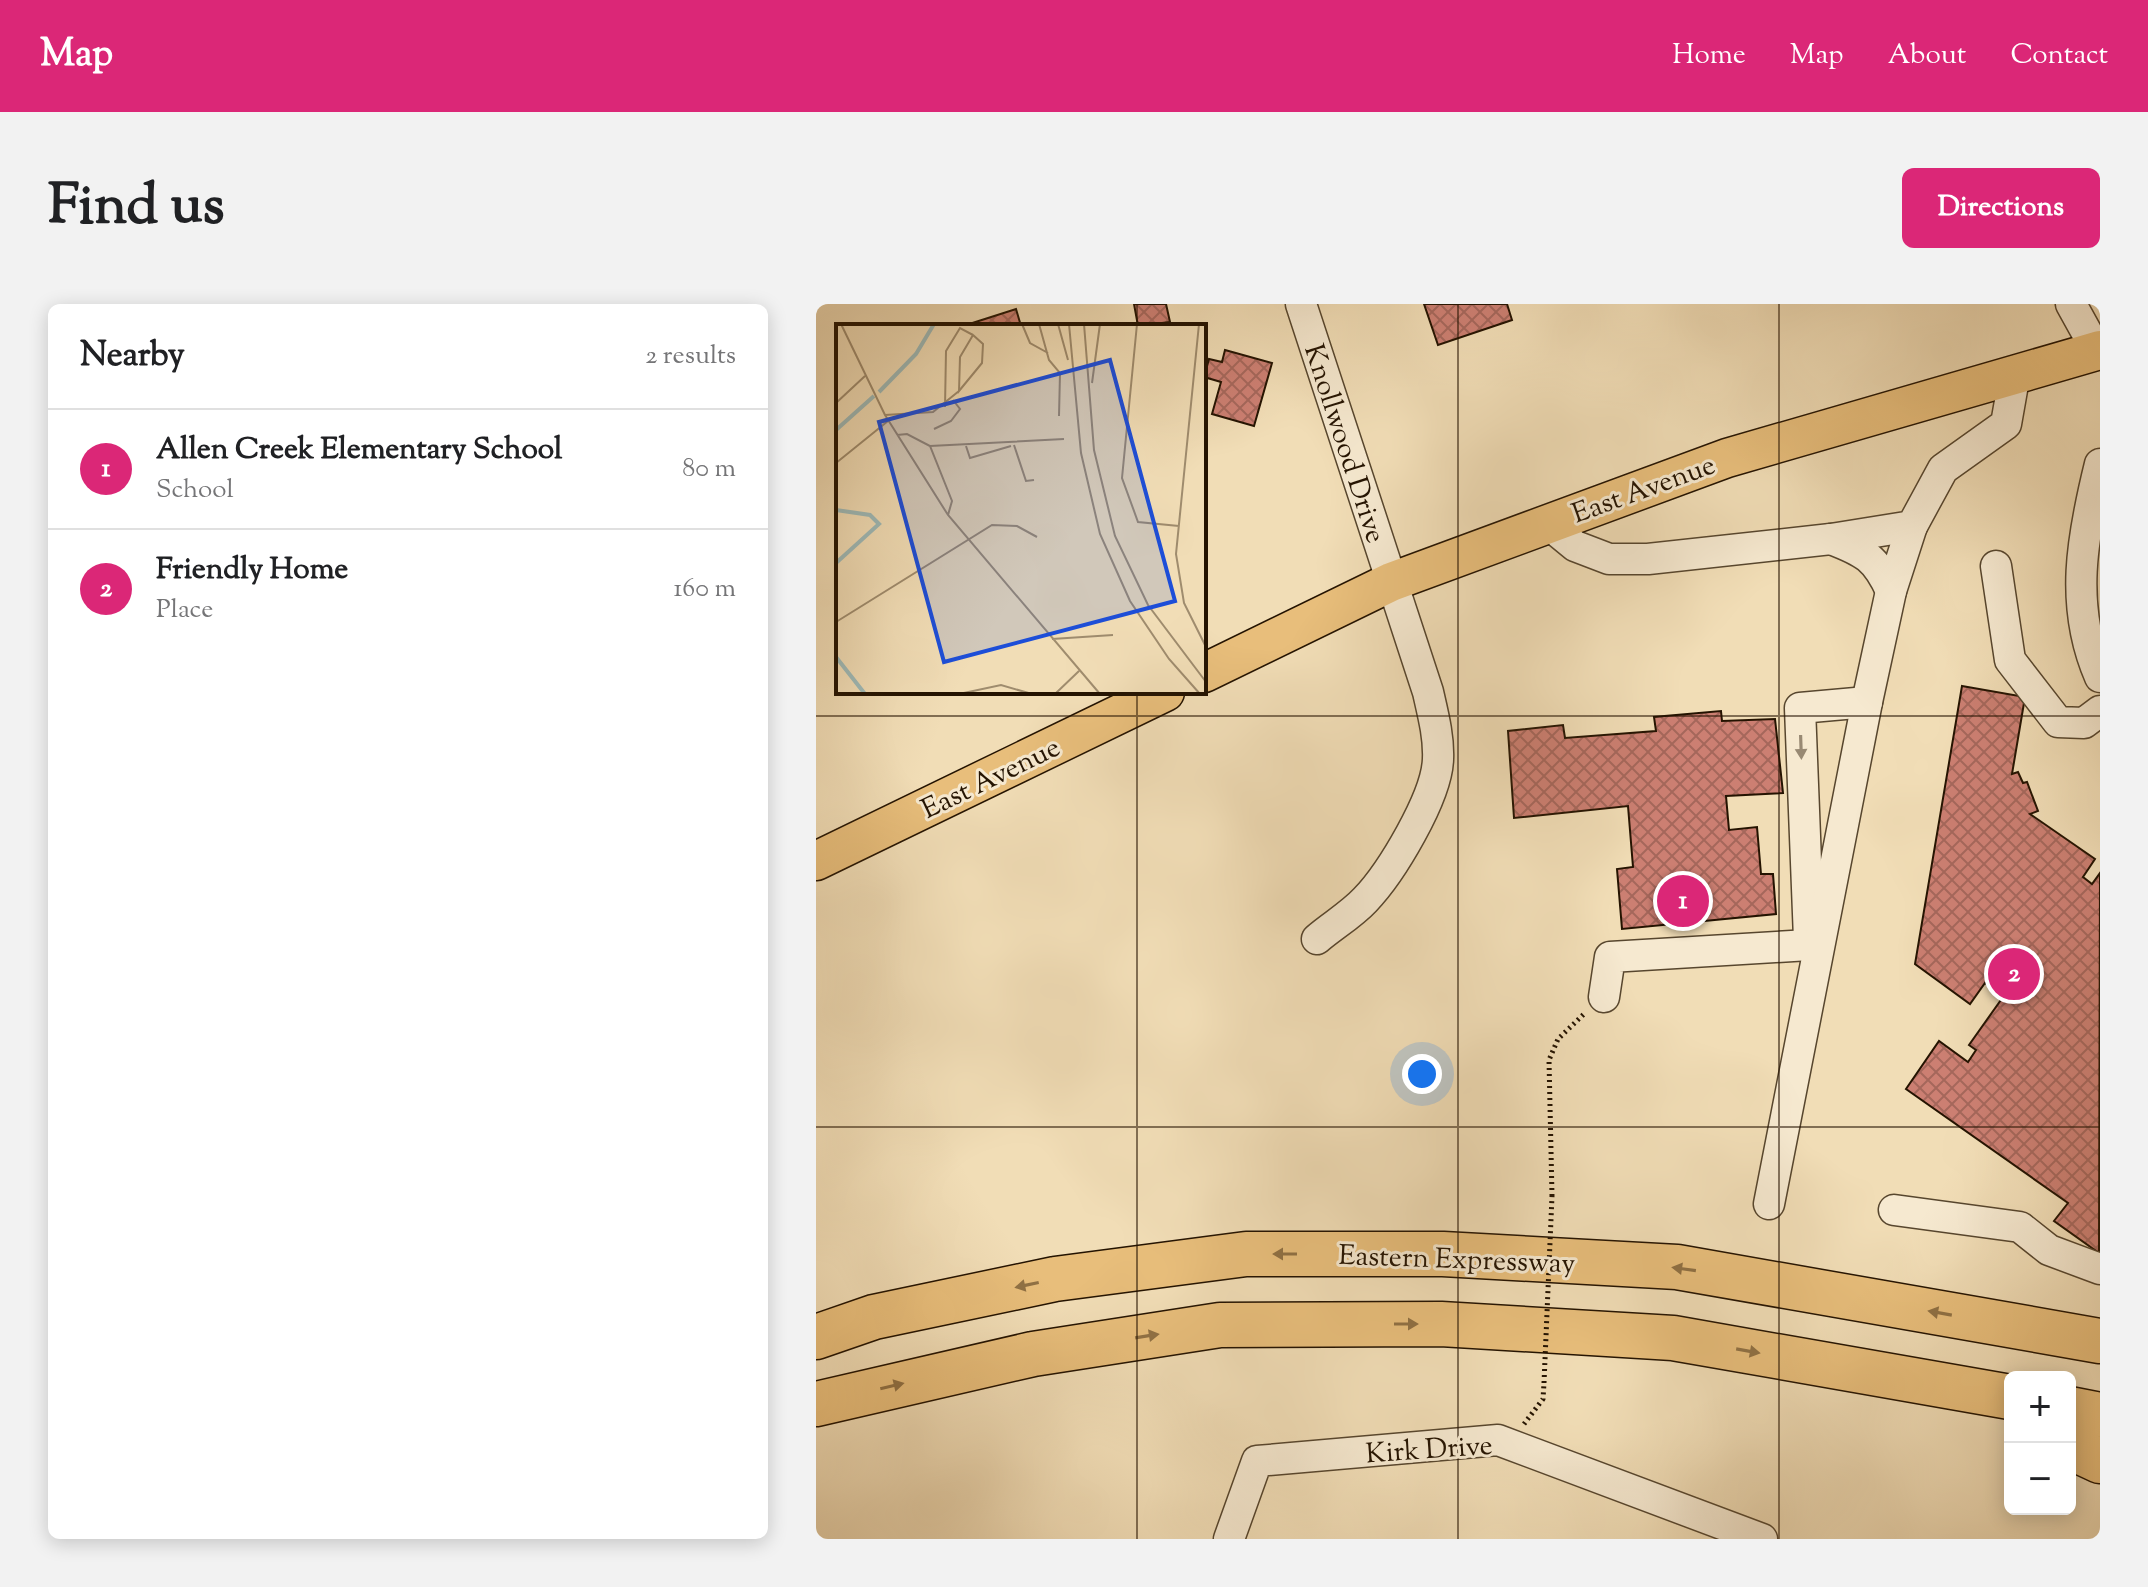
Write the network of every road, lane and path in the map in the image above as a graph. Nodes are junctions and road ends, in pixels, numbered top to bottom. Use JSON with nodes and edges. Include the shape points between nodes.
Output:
{"nodes":[{"id":1,"x":1301,"y":304,"type":"edge"},
{"id":2,"x":2071,"y":304,"type":"edge"},
{"id":3,"x":2099,"y":350,"type":"edge"},
{"id":4,"x":2015,"y":373,"type":"junction"},
{"id":5,"x":2100,"y":464,"type":"edge"},
{"id":6,"x":1547,"y":523,"type":"junction"},
{"id":7,"x":1912,"y":526,"type":"junction"},
{"id":8,"x":1831,"y":539,"type":"junction"},
{"id":9,"x":1996,"y":566,"type":"dead end"},
{"id":10,"x":1391,"y":582,"type":"junction"},
{"id":11,"x":1891,"y":591,"type":"junction"},
{"id":12,"x":2097,"y":660,"type":"edge"},
{"id":13,"x":1206,"y":672,"type":"edge"},
{"id":14,"x":1161,"y":694,"type":"edge"},
{"id":15,"x":1867,"y":702,"type":"junction"},
{"id":16,"x":2100,"y":711,"type":"edge"},
{"id":17,"x":816,"y":861,"type":"edge"},
{"id":18,"x":1317,"y":939,"type":"dead end"},
{"id":19,"x":1809,"y":945,"type":"junction"},
{"id":20,"x":1811,"y":989,"type":"junction"},
{"id":21,"x":1604,"y":997,"type":"joint"},
{"id":22,"x":1769,"y":1204,"type":"dead end"},
{"id":23,"x":1894,"y":1210,"type":"dead end"},
{"id":24,"x":2100,"y":1269,"type":"edge"},
{"id":25,"x":2005,"y":1325,"type":"junction"},
{"id":26,"x":2100,"y":1326,"type":"edge"},
{"id":27,"x":816,"y":1337,"type":"edge"},
{"id":28,"x":2100,"y":1341,"type":"edge"},
{"id":29,"x":1960,"y":1388,"type":"junction"},
{"id":30,"x":2004,"y":1396,"type":"edge"},
{"id":31,"x":816,"y":1404,"type":"edge"},
{"id":32,"x":2076,"y":1410,"type":"edge"},
{"id":33,"x":2004,"y":1412,"type":"edge"},
{"id":34,"x":2100,"y":1415,"type":"edge"},
{"id":35,"x":1509,"y":1444,"type":"junction"},
{"id":36,"x":2076,"y":1450,"type":"edge"},
{"id":37,"x":2100,"y":1461,"type":"edge"},
{"id":38,"x":1229,"y":1539,"type":"edge"},
{"id":39,"x":1762,"y":1539,"type":"edge"}],
"edges":[{"from":1,"to":10,"type":"street","name":"Knollwood Drive"},
{"from":2,"to":3,"type":"street"},
{"from":3,"to":4,"type":"main road","name":"East Avenue"},
{"from":4,"to":6,"type":"main road","name":"East Avenue","via":[[1727,458]]},
{"from":4,"to":7,"type":"street","via":[[2006,424],[1943,469]]},
{"from":5,"to":12,"type":"street","via":[[2085,525],[2080,583],[2083,623]]},
{"from":6,"to":8,"type":"street","via":[[1577,547],[1609,559]]},
{"from":6,"to":10,"type":"main road","name":"East Avenue"},
{"from":7,"to":8,"type":"street"},
{"from":7,"to":11,"type":"street"},
{"from":8,"to":11,"type":"street","via":[[1880,567]]},
{"from":9,"to":16,"type":"street","via":[[2010,660],[2058,722],[2084,723]]},
{"from":10,"to":13,"type":"main road","name":"East Avenue"},
{"from":10,"to":18,"type":"street","name":"Knollwood Drive","via":[[1428,692],[1438,762],[1426,802],[1400,853],[1365,900]]},
{"from":11,"to":15,"type":"street"},
{"from":14,"to":17,"type":"main road","name":"East Avenue"},
{"from":15,"to":19,"type":"street","one_way":true,"via":[[1800,708]]},
{"from":15,"to":20,"type":"street"},
{"from":19,"to":20,"type":"street"},
{"from":19,"to":21,"type":"street","via":[[1610,957]]},
{"from":20,"to":22,"type":"street"},
{"from":21,"to":35,"type":"path","bridge":true,"via":[[1558,1039],[1549,1060],[1552,1196],[1543,1399]]},
{"from":23,"to":24,"type":"street","via":[[2020,1227],[2049,1250]]},
{"from":25,"to":26,"type":"highway"},
{"from":25,"to":27,"type":"highway","name":"Eastern Expressway","one_way":true,"via":[[1677,1267],[1443,1254],[1246,1254],[1055,1279],[874,1317]]},
{"from":25,"to":28,"type":"highway","name":"Eastern Expressway"},
{"from":29,"to":30,"type":"highway"},
{"from":31,"to":29,"type":"highway","one_way":true,"via":[[1033,1354],[1220,1325],[1441,1324],[1673,1338]]},
{"from":29,"to":33,"type":"highway"},
{"from":32,"to":34,"type":"highway"},
{"from":35,"to":38,"type":"street","name":"Kirk Drive","via":[[1498,1440],[1257,1461]]},
{"from":35,"to":39,"type":"street","name":"Kirk Drive"},
{"from":36,"to":37,"type":"highway"}]}
